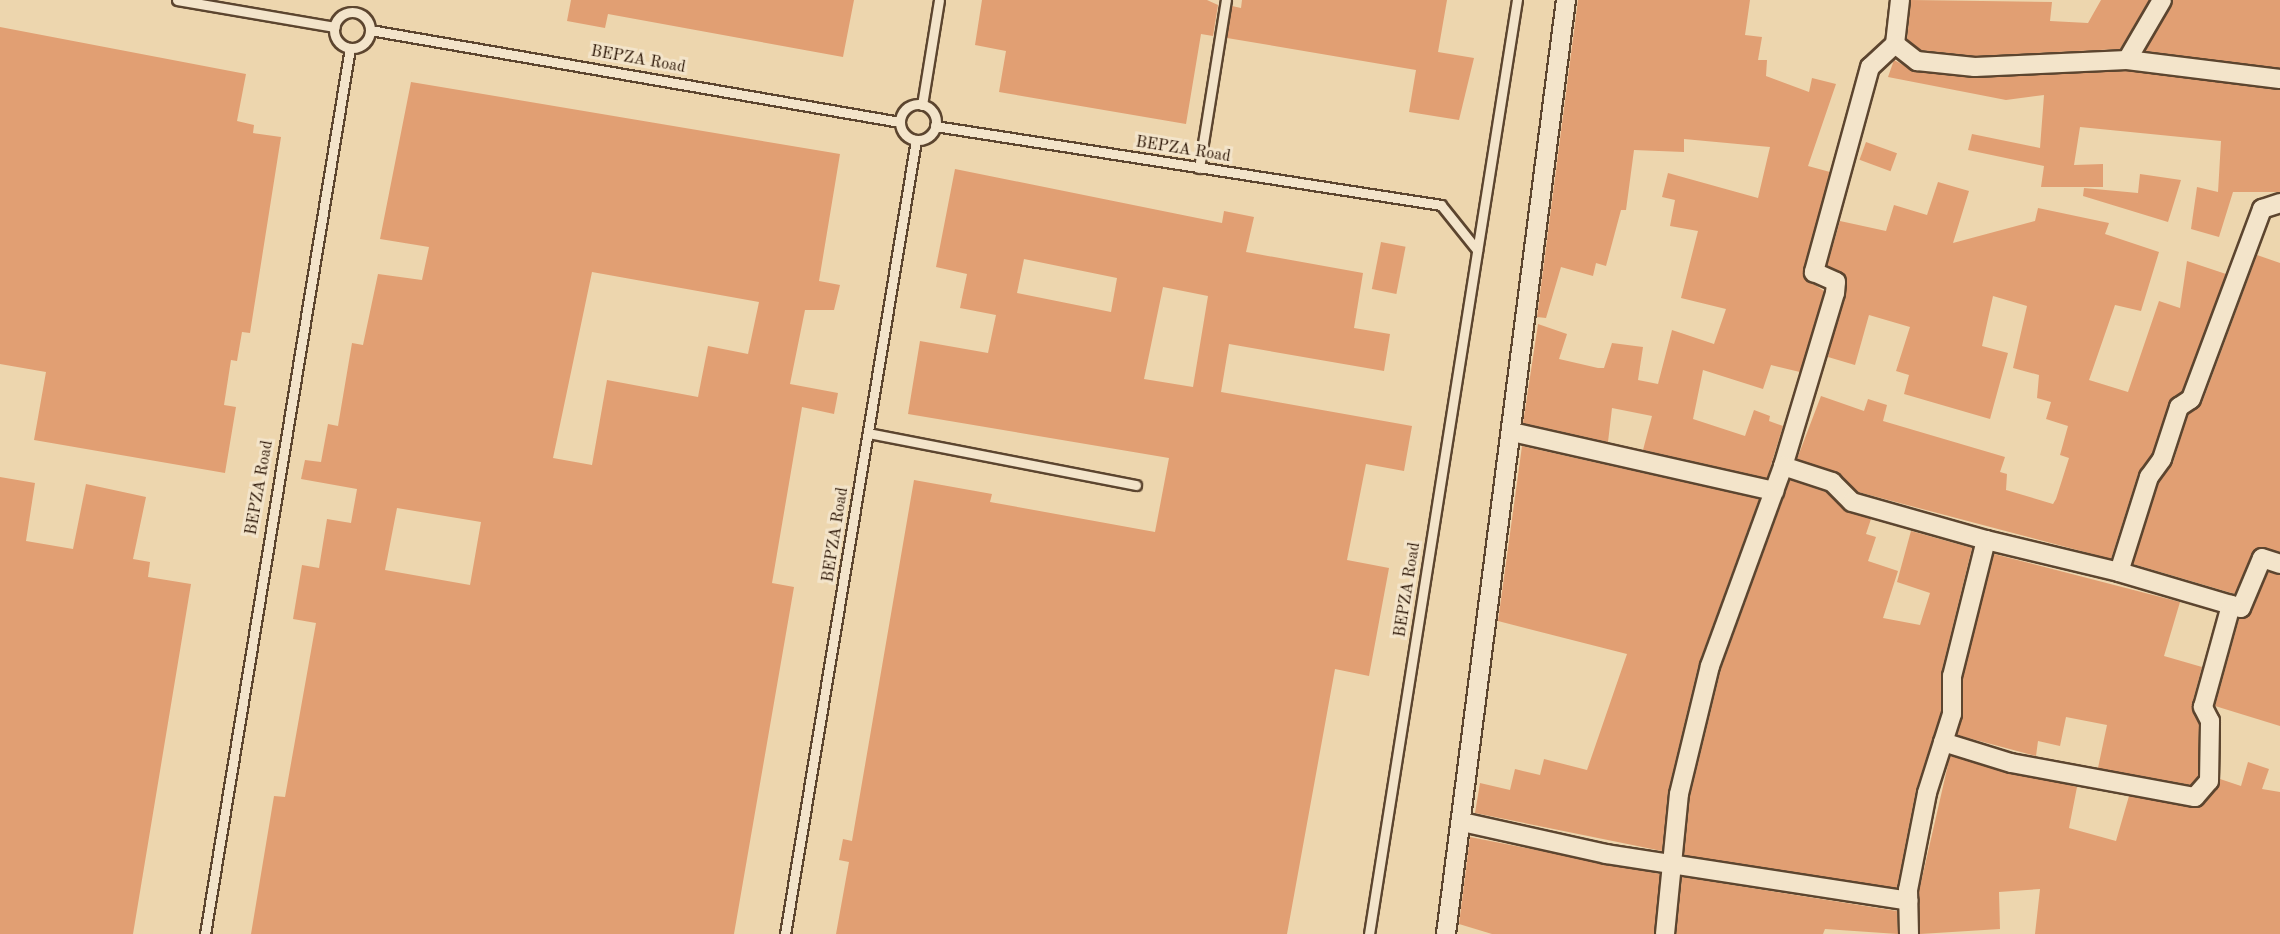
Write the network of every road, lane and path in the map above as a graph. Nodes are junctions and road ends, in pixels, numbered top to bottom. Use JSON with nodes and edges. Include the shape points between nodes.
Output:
{"nodes":[{"id":1,"x":177,"y":0,"type":"edge"},
{"id":2,"x":357,"y":0,"type":"edge"},
{"id":3,"x":939,"y":0,"type":"edge"},
{"id":4,"x":1226,"y":0,"type":"edge"},
{"id":5,"x":1517,"y":0,"type":"edge"},
{"id":6,"x":1566,"y":0,"type":"edge"},
{"id":7,"x":1900,"y":0,"type":"edge"},
{"id":8,"x":2162,"y":0,"type":"edge"},
{"id":9,"x":355,"y":12,"type":"junction"},
{"id":10,"x":335,"y":27,"type":"junction"},
{"id":11,"x":370,"y":30,"type":"junction"},
{"id":12,"x":1894,"y":44,"type":"junction"},
{"id":13,"x":350,"y":48,"type":"junction"},
{"id":14,"x":2127,"y":60,"type":"junction"},
{"id":15,"x":2280,"y":79,"type":"edge"},
{"id":16,"x":922,"y":105,"type":"junction"},
{"id":17,"x":900,"y":122,"type":"junction"},
{"id":18,"x":935,"y":126,"type":"junction"},
{"id":19,"x":916,"y":140,"type":"junction"},
{"id":20,"x":1199,"y":168,"type":"junction"},
{"id":21,"x":2280,"y":203,"type":"edge"},
{"id":22,"x":1477,"y":250,"type":"junction"},
{"id":23,"x":1512,"y":432,"type":"junction"},
{"id":24,"x":868,"y":433,"type":"junction"},
{"id":25,"x":1783,"y":466,"type":"junction"},
{"id":26,"x":1136,"y":485,"type":"dead end"},
{"id":27,"x":1774,"y":491,"type":"junction"},
{"id":28,"x":1986,"y":540,"type":"junction"},
{"id":29,"x":2280,"y":564,"type":"edge"},
{"id":30,"x":2119,"y":572,"type":"junction"},
{"id":31,"x":2231,"y":605,"type":"junction"},
{"id":32,"x":1943,"y":741,"type":"junction"},
{"id":33,"x":1462,"y":822,"type":"junction"},
{"id":34,"x":1676,"y":864,"type":"junction"},
{"id":35,"x":1908,"y":901,"type":"junction"},
{"id":36,"x":205,"y":934,"type":"edge"},
{"id":37,"x":785,"y":934,"type":"edge"},
{"id":38,"x":1369,"y":934,"type":"edge"},
{"id":39,"x":1446,"y":934,"type":"edge"},
{"id":40,"x":1665,"y":934,"type":"edge"},
{"id":41,"x":1909,"y":934,"type":"edge"}],
"edges":[{"from":1,"to":10,"type":"lane"},
{"from":2,"to":9,"type":"lane"},
{"from":3,"to":16,"type":"lane"},
{"from":4,"to":20,"type":"lane"},
{"from":5,"to":22,"type":"lane","name":"BEPZA Road"},
{"from":6,"to":23,"type":"street"},
{"from":7,"to":12,"type":"street"},
{"from":8,"to":14,"type":"street"},
{"from":9,"to":10,"type":"lane","via":[[343,14]]},
{"from":9,"to":11,"type":"lane","via":[[366,18]]},
{"from":10,"to":13,"type":"lane","via":[[339,41]]},
{"from":11,"to":13,"type":"lane","via":[[366,41]]},
{"from":11,"to":17,"type":"lane","name":"BEPZA Road"},
{"from":12,"to":14,"type":"street","via":[[1917,61],[1943,66]]},
{"from":12,"to":25,"type":"street","via":[[1870,67],[1814,272],[1836,282],[1835,293]]},
{"from":13,"to":36,"type":"lane","name":"BEPZA Road"},
{"from":14,"to":15,"type":"street"},
{"from":16,"to":17,"type":"lane","via":[[910,107]]},
{"from":16,"to":18,"type":"lane","via":[[932,112]]},
{"from":17,"to":19,"type":"lane","via":[[904,133]]},
{"from":18,"to":19,"type":"lane","via":[[931,135]]},
{"from":18,"to":20,"type":"lane","name":"BEPZA Road"},
{"from":19,"to":24,"type":"lane","name":"BEPZA Road"},
{"from":20,"to":22,"type":"lane","name":"BEPZA Road","via":[[1442,205]]},
{"from":21,"to":30,"type":"street","via":[[2262,209],[2191,399],[2179,407],[2162,459],[2149,477]]},
{"from":22,"to":38,"type":"lane","name":"BEPZA Road"},
{"from":23,"to":27,"type":"street"},
{"from":23,"to":33,"type":"street"},
{"from":24,"to":26,"type":"lane"},
{"from":24,"to":37,"type":"lane","name":"BEPZA Road"},
{"from":25,"to":27,"type":"street"},
{"from":25,"to":28,"type":"street","via":[[1832,482],[1852,502]]},
{"from":27,"to":34,"type":"street","via":[[1710,666],[1679,794]]},
{"from":28,"to":30,"type":"street"},
{"from":28,"to":32,"type":"street","via":[[1952,676],[1952,714]]},
{"from":29,"to":31,"type":"street","via":[[2262,558],[2245,605]]},
{"from":30,"to":31,"type":"street"},
{"from":31,"to":32,"type":"street","via":[[2203,707],[2210,721],[2209,781],[2195,797],[2011,763]]},
{"from":32,"to":35,"type":"street","via":[[1927,793]]},
{"from":33,"to":34,"type":"street"},
{"from":33,"to":39,"type":"street"},
{"from":34,"to":35,"type":"street"},
{"from":34,"to":40,"type":"street"},
{"from":35,"to":41,"type":"street"}]}
